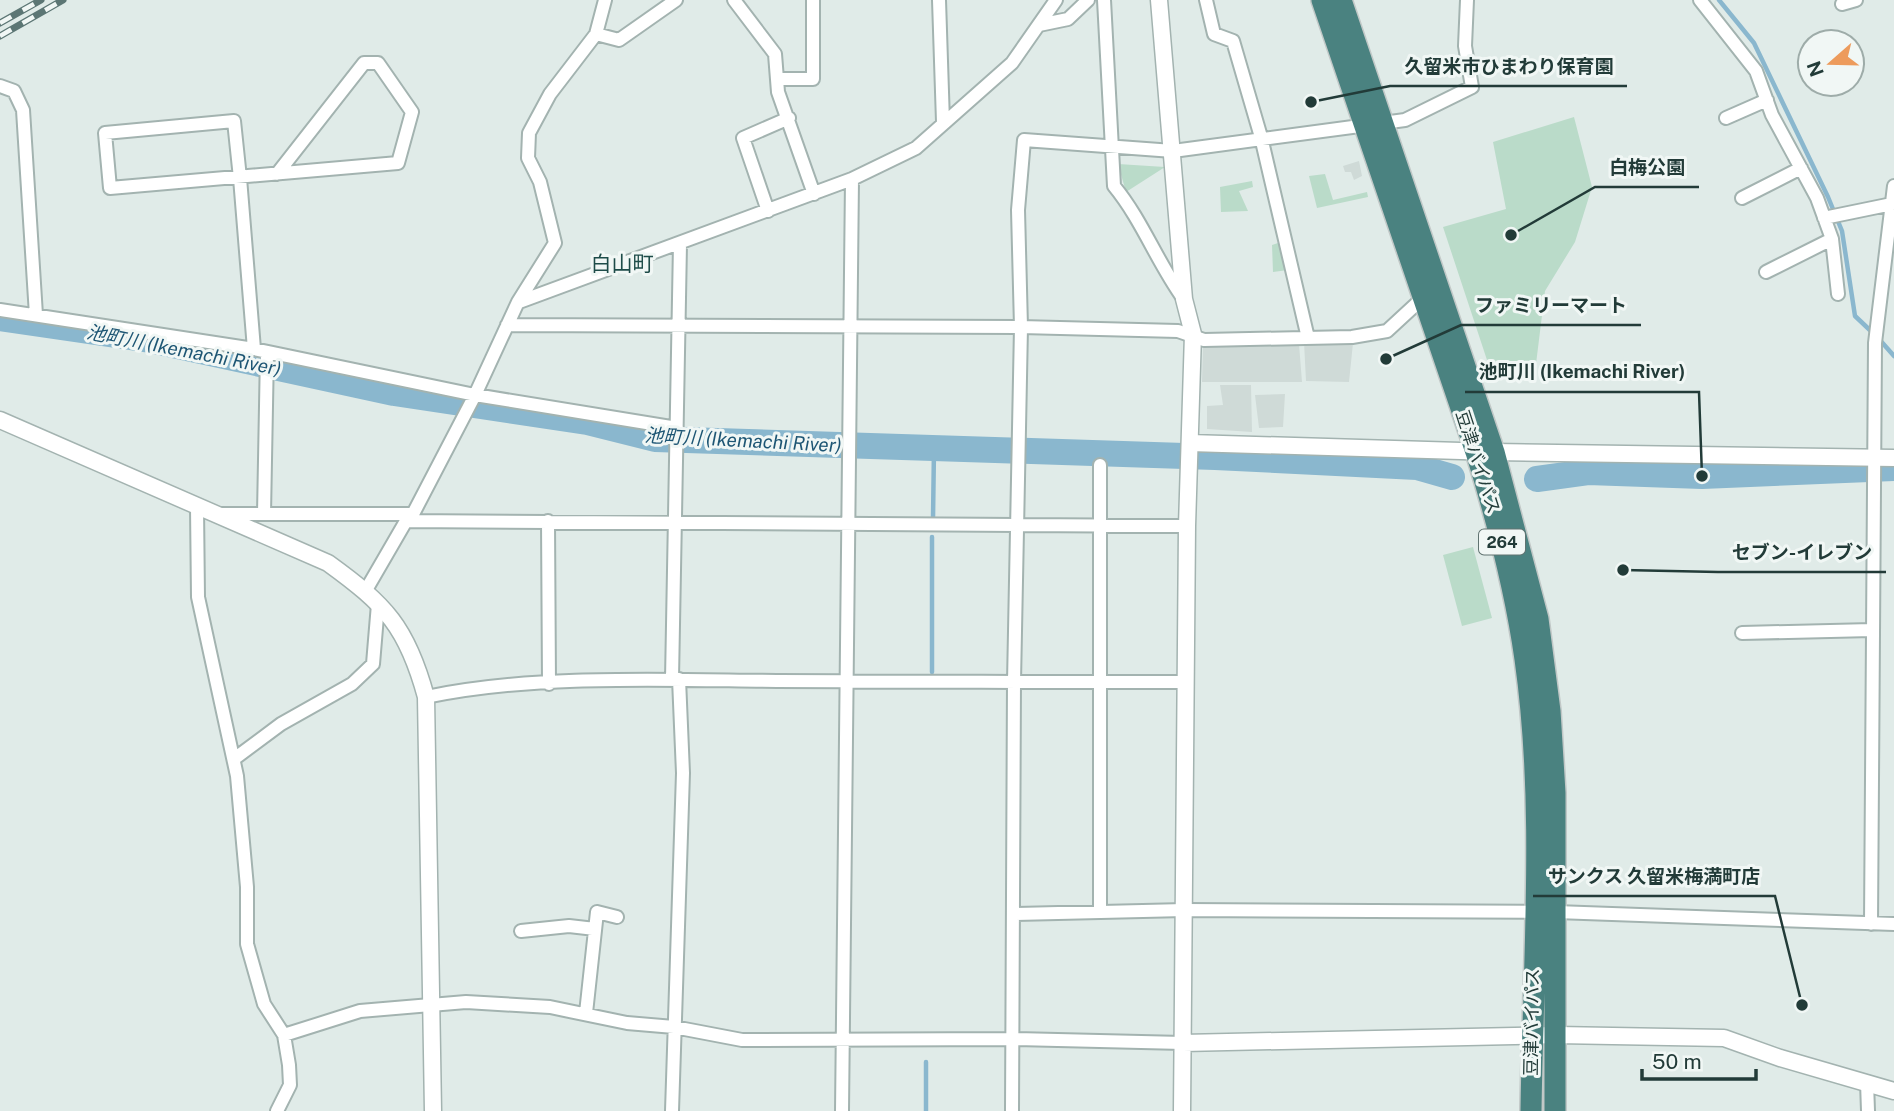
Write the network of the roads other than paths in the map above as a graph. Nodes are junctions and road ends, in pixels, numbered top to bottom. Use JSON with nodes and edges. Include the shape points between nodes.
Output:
{"nodes":[{"id":1,"x":605,"y":0,"type":"edge"},
{"id":2,"x":676,"y":0,"type":"edge"},
{"id":3,"x":734,"y":0,"type":"edge"},
{"id":4,"x":813,"y":0,"type":"edge"},
{"id":5,"x":939,"y":0,"type":"edge"},
{"id":6,"x":1056,"y":0,"type":"edge"},
{"id":7,"x":1088,"y":0,"type":"edge"},
{"id":8,"x":1104,"y":0,"type":"edge"},
{"id":9,"x":1158,"y":0,"type":"edge"},
{"id":10,"x":1206,"y":0,"type":"edge"},
{"id":11,"x":1322,"y":0,"type":"edge"},
{"id":12,"x":1341,"y":0,"type":"edge"},
{"id":13,"x":1467,"y":0,"type":"edge"},
{"id":14,"x":1700,"y":0,"type":"edge"},
{"id":15,"x":1856,"y":0,"type":"edge"},
{"id":16,"x":1842,"y":4,"type":"dead end"},
{"id":17,"x":1039,"y":25,"type":"junction"},
{"id":18,"x":596,"y":34,"type":"junction"},
{"id":19,"x":777,"y":79,"type":"junction"},
{"id":20,"x":0,"y":86,"type":"edge"},
{"id":21,"x":1767,"y":100,"type":"junction"},
{"id":22,"x":789,"y":118,"type":"junction"},
{"id":23,"x":1726,"y":118,"type":"dead end"},
{"id":24,"x":943,"y":122,"type":"junction"},
{"id":25,"x":1375,"y":125,"type":"junction"},
{"id":26,"x":1261,"y":137,"type":"junction"},
{"id":27,"x":1112,"y":149,"type":"junction"},
{"id":28,"x":1173,"y":151,"type":"junction"},
{"id":29,"x":1801,"y":168,"type":"junction"},
{"id":30,"x":277,"y":174,"type":"junction"},
{"id":31,"x":240,"y":178,"type":"junction"},
{"id":32,"x":852,"y":179,"type":"junction"},
{"id":33,"x":1894,"y":186,"type":"edge"},
{"id":34,"x":814,"y":194,"type":"junction"},
{"id":35,"x":1742,"y":198,"type":"dead end"},
{"id":36,"x":1892,"y":204,"type":"junction"},
{"id":37,"x":768,"y":211,"type":"junction"},
{"id":38,"x":1824,"y":218,"type":"junction"},
{"id":39,"x":1832,"y":239,"type":"junction"},
{"id":40,"x":680,"y":244,"type":"junction"},
{"id":41,"x":1766,"y":272,"type":"dead end"},
{"id":42,"x":1888,"y":278,"type":"edge"},
{"id":43,"x":1431,"y":293,"type":"junction"},
{"id":44,"x":1838,"y":294,"type":"dead end"},
{"id":45,"x":1184,"y":299,"type":"junction"},
{"id":46,"x":518,"y":302,"type":"junction"},
{"id":47,"x":0,"y":310,"type":"edge"},
{"id":48,"x":36,"y":316,"type":"junction"},
{"id":49,"x":507,"y":325,"type":"junction"},
{"id":50,"x":678,"y":325,"type":"junction"},
{"id":51,"x":852,"y":326,"type":"junction"},
{"id":52,"x":1021,"y":327,"type":"junction"},
{"id":53,"x":1193,"y":334,"type":"junction"},
{"id":54,"x":1308,"y":338,"type":"junction"},
{"id":55,"x":260,"y":350,"type":"junction"},
{"id":56,"x":475,"y":395,"type":"junction"},
{"id":57,"x":0,"y":420,"type":"edge"},
{"id":58,"x":677,"y":428,"type":"junction"},
{"id":59,"x":1190,"y":443,"type":"junction"},
{"id":60,"x":1485,"y":452,"type":"junction"},
{"id":61,"x":1874,"y":458,"type":"junction"},
{"id":62,"x":1894,"y":458,"type":"edge"},
{"id":63,"x":1100,"y":465,"type":"dead end"},
{"id":64,"x":197,"y":507,"type":"junction"},
{"id":65,"x":264,"y":513,"type":"junction"},
{"id":66,"x":215,"y":514,"type":"junction"},
{"id":67,"x":409,"y":518,"type":"junction"},
{"id":68,"x":674,"y":520,"type":"junction"},
{"id":69,"x":548,"y":521,"type":"junction"},
{"id":70,"x":849,"y":524,"type":"junction"},
{"id":71,"x":1099,"y":526,"type":"junction"},
{"id":72,"x":1187,"y":526,"type":"junction"},
{"id":73,"x":1019,"y":527,"type":"junction"},
{"id":74,"x":366,"y":590,"type":"junction"},
{"id":75,"x":378,"y":604,"type":"junction"},
{"id":76,"x":1872,"y":630,"type":"junction"},
{"id":77,"x":1742,"y":633,"type":"dead end"},
{"id":78,"x":675,"y":679,"type":"junction"},
{"id":79,"x":847,"y":680,"type":"junction"},
{"id":80,"x":1014,"y":682,"type":"junction"},
{"id":81,"x":1099,"y":682,"type":"junction"},
{"id":82,"x":1186,"y":682,"type":"junction"},
{"id":83,"x":549,"y":684,"type":"junction"},
{"id":84,"x":426,"y":697,"type":"junction"},
{"id":85,"x":234,"y":759,"type":"junction"},
{"id":86,"x":1185,"y":910,"type":"junction"},
{"id":87,"x":1100,"y":912,"type":"junction"},
{"id":88,"x":1535,"y":912,"type":"junction"},
{"id":89,"x":1556,"y":912,"type":"junction"},
{"id":90,"x":1013,"y":914,"type":"junction"},
{"id":91,"x":617,"y":917,"type":"dead end"},
{"id":92,"x":1871,"y":924,"type":"junction"},
{"id":93,"x":1894,"y":924,"type":"edge"},
{"id":94,"x":595,"y":929,"type":"junction"},
{"id":95,"x":521,"y":931,"type":"dead end"},
{"id":96,"x":433,"y":1004,"type":"junction"},
{"id":97,"x":586,"y":1013,"type":"junction"},
{"id":98,"x":674,"y":1027,"type":"junction"},
{"id":99,"x":285,"y":1035,"type":"junction"},
{"id":100,"x":1557,"y":1035,"type":"junction"},
{"id":101,"x":1532,"y":1036,"type":"junction"},
{"id":102,"x":1013,"y":1039,"type":"junction"},
{"id":103,"x":845,"y":1040,"type":"junction"},
{"id":104,"x":1183,"y":1043,"type":"junction"},
{"id":105,"x":1867,"y":1082,"type":"junction"},
{"id":106,"x":1894,"y":1091,"type":"edge"},
{"id":107,"x":277,"y":1111,"type":"edge"},
{"id":108,"x":433,"y":1111,"type":"edge"},
{"id":109,"x":672,"y":1111,"type":"edge"},
{"id":110,"x":842,"y":1111,"type":"edge"},
{"id":111,"x":1012,"y":1111,"type":"edge"},
{"id":112,"x":1182,"y":1111,"type":"edge"},
{"id":113,"x":1531,"y":1111,"type":"edge"},
{"id":114,"x":1555,"y":1111,"type":"edge"},
{"id":115,"x":1868,"y":1111,"type":"edge"}],
"edges":[{"from":1,"to":18,"type":"street"},
{"from":2,"to":18,"type":"street","via":[[619,40]]},
{"from":3,"to":19,"type":"street","via":[[775,54]]},
{"from":4,"to":19,"type":"street","via":[[813,79]]},
{"from":5,"to":24,"type":"street"},
{"from":6,"to":17,"type":"street"},
{"from":7,"to":17,"type":"street","via":[[1068,19]]},
{"from":8,"to":27,"type":"street"},
{"from":9,"to":28,"type":"street"},
{"from":10,"to":26,"type":"street","via":[[1214,34],[1233,41]]},
{"from":11,"to":25,"type":"highway","name":"豆津バイパス","number":"264"},
{"from":12,"to":25,"type":"highway","name":"豆津バイパス","number":"264"},
{"from":13,"to":25,"type":"street","via":[[1465,46],[1472,87],[1405,120]]},
{"from":14,"to":21,"type":"street","via":[[1756,71]]},
{"from":15,"to":16,"type":"street"},
{"from":17,"to":24,"type":"street","via":[[1012,63]]},
{"from":18,"to":46,"type":"street","via":[[550,94],[528,133],[528,158],[540,182],[555,243]]},
{"from":19,"to":22,"type":"street"},
{"from":20,"to":48,"type":"street","via":[[14,91],[23,110]]},
{"from":21,"to":23,"type":"street"},
{"from":21,"to":29,"type":"street"},
{"from":22,"to":34,"type":"street"},
{"from":22,"to":37,"type":"street","via":[[743,138]]},
{"from":24,"to":32,"type":"street","via":[[916,148]]},
{"from":25,"to":26,"type":"street"},
{"from":25,"to":43,"type":"highway","name":"豆津バイパス","number":"264"},
{"from":26,"to":28,"type":"street"},
{"from":26,"to":54,"type":"street"},
{"from":27,"to":28,"type":"street"},
{"from":27,"to":45,"type":"street","via":[[1114,186]]},
{"from":27,"to":52,"type":"street","via":[[1024,140],[1018,210]]},
{"from":28,"to":45,"type":"street"},
{"from":29,"to":35,"type":"street"},
{"from":29,"to":38,"type":"street"},
{"from":30,"to":30,"type":"street","via":[[398,163],[412,112],[378,63],[364,63]]},
{"from":30,"to":31,"type":"street"},
{"from":31,"to":31,"type":"street","via":[[234,121],[105,133],[110,188]]},
{"from":31,"to":55,"type":"street"},
{"from":32,"to":34,"type":"street"},
{"from":32,"to":51,"type":"street"},
{"from":33,"to":36,"type":"street"},
{"from":34,"to":37,"type":"street"},
{"from":36,"to":38,"type":"street"},
{"from":36,"to":42,"type":"street"},
{"from":37,"to":40,"type":"street"},
{"from":38,"to":39,"type":"street"},
{"from":39,"to":41,"type":"street"},
{"from":39,"to":44,"type":"street"},
{"from":40,"to":46,"type":"street"},
{"from":40,"to":50,"type":"street"},
{"from":42,"to":61,"type":"street","via":[[1875,343]]},
{"from":43,"to":54,"type":"street","via":[[1387,331],[1352,338]]},
{"from":43,"to":60,"type":"highway","name":"豆津バイパス","number":"264"},
{"from":45,"to":53,"type":"street"},
{"from":46,"to":49,"type":"street"},
{"from":47,"to":48,"type":"street"},
{"from":48,"to":55,"type":"street"},
{"from":49,"to":50,"type":"street"},
{"from":49,"to":56,"type":"street"},
{"from":50,"to":51,"type":"street"},
{"from":50,"to":58,"type":"street"},
{"from":51,"to":52,"type":"street"},
{"from":51,"to":70,"type":"street"},
{"from":52,"to":53,"type":"street"},
{"from":52,"to":73,"type":"street"},
{"from":53,"to":54,"type":"street","via":[[1204,340]]},
{"from":53,"to":59,"type":"street"},
{"from":55,"to":56,"type":"street"},
{"from":55,"to":65,"type":"street"},
{"from":56,"to":58,"type":"street"},
{"from":56,"to":67,"type":"street"},
{"from":57,"to":64,"type":"street"},
{"from":58,"to":68,"type":"street"},
{"from":59,"to":60,"type":"street"},
{"from":59,"to":72,"type":"street"},
{"from":60,"to":61,"type":"street"},
{"from":60,"to":88,"type":"highway","name":"豆津バイパス","number":"264","via":[[1525,662],[1534,773]]},
{"from":60,"to":89,"type":"highway","name":"豆津バイパス","number":"264","via":[[1538,619],[1555,793]]},
{"from":61,"to":62,"type":"street"},
{"from":61,"to":76,"type":"street"},
{"from":63,"to":71,"type":"street"},
{"from":64,"to":66,"type":"street"},
{"from":64,"to":85,"type":"street","via":[[198,597]]},
{"from":65,"to":66,"type":"street"},
{"from":65,"to":67,"type":"street"},
{"from":66,"to":74,"type":"street","via":[[328,563]]},
{"from":67,"to":69,"type":"street"},
{"from":67,"to":74,"type":"street"},
{"from":68,"to":69,"type":"street"},
{"from":68,"to":70,"type":"street"},
{"from":68,"to":78,"type":"street"},
{"from":69,"to":83,"type":"street"},
{"from":70,"to":73,"type":"street"},
{"from":70,"to":79,"type":"street"},
{"from":71,"to":72,"type":"street"},
{"from":71,"to":73,"type":"street"},
{"from":71,"to":81,"type":"street"},
{"from":72,"to":82,"type":"street"},
{"from":73,"to":80,"type":"street"},
{"from":74,"to":75,"type":"street"},
{"from":75,"to":84,"type":"street","via":[[405,635]]},
{"from":75,"to":85,"type":"street","via":[[373,664],[352,684],[281,724]]},
{"from":76,"to":77,"type":"street"},
{"from":76,"to":92,"type":"street"},
{"from":78,"to":79,"type":"street"},
{"from":78,"to":83,"type":"street"},
{"from":78,"to":98,"type":"street","via":[[683,773]]},
{"from":79,"to":80,"type":"street"},
{"from":79,"to":103,"type":"street"},
{"from":80,"to":81,"type":"street"},
{"from":80,"to":90,"type":"street"},
{"from":81,"to":82,"type":"street"},
{"from":81,"to":87,"type":"street"},
{"from":82,"to":86,"type":"street"},
{"from":83,"to":84,"type":"street"},
{"from":84,"to":96,"type":"street"},
{"from":85,"to":99,"type":"street","via":[[247,887],[247,944],[264,1004]]},
{"from":86,"to":87,"type":"street"},
{"from":86,"to":88,"type":"street"},
{"from":86,"to":104,"type":"street"},
{"from":87,"to":90,"type":"street"},
{"from":88,"to":89,"type":"street"},
{"from":88,"to":101,"type":"highway","name":"豆津バイパス","number":"264"},
{"from":89,"to":92,"type":"street"},
{"from":89,"to":100,"type":"highway","name":"豆津バイパス","number":"264"},
{"from":90,"to":102,"type":"street"},
{"from":91,"to":94,"type":"street","via":[[597,912]]},
{"from":92,"to":93,"type":"street"},
{"from":94,"to":95,"type":"street","via":[[569,926]]},
{"from":94,"to":97,"type":"street"},
{"from":96,"to":97,"type":"street","via":[[466,1002]]},
{"from":96,"to":99,"type":"street","via":[[360,1010]]},
{"from":96,"to":108,"type":"street"},
{"from":97,"to":98,"type":"street"},
{"from":98,"to":103,"type":"street","via":[[742,1040]]},
{"from":98,"to":109,"type":"street"},
{"from":99,"to":107,"type":"street","via":[[290,1085]]},
{"from":100,"to":101,"type":"street"},
{"from":100,"to":105,"type":"street","via":[[1724,1038]]},
{"from":100,"to":114,"type":"highway","name":"豆津バイパス","number":"264"},
{"from":101,"to":104,"type":"street"},
{"from":101,"to":113,"type":"highway","name":"豆津バイパス","number":"264"},
{"from":102,"to":103,"type":"street"},
{"from":102,"to":104,"type":"street"},
{"from":102,"to":111,"type":"street"},
{"from":103,"to":110,"type":"street"},
{"from":104,"to":112,"type":"street"},
{"from":105,"to":106,"type":"street"},
{"from":105,"to":115,"type":"street"}]}
